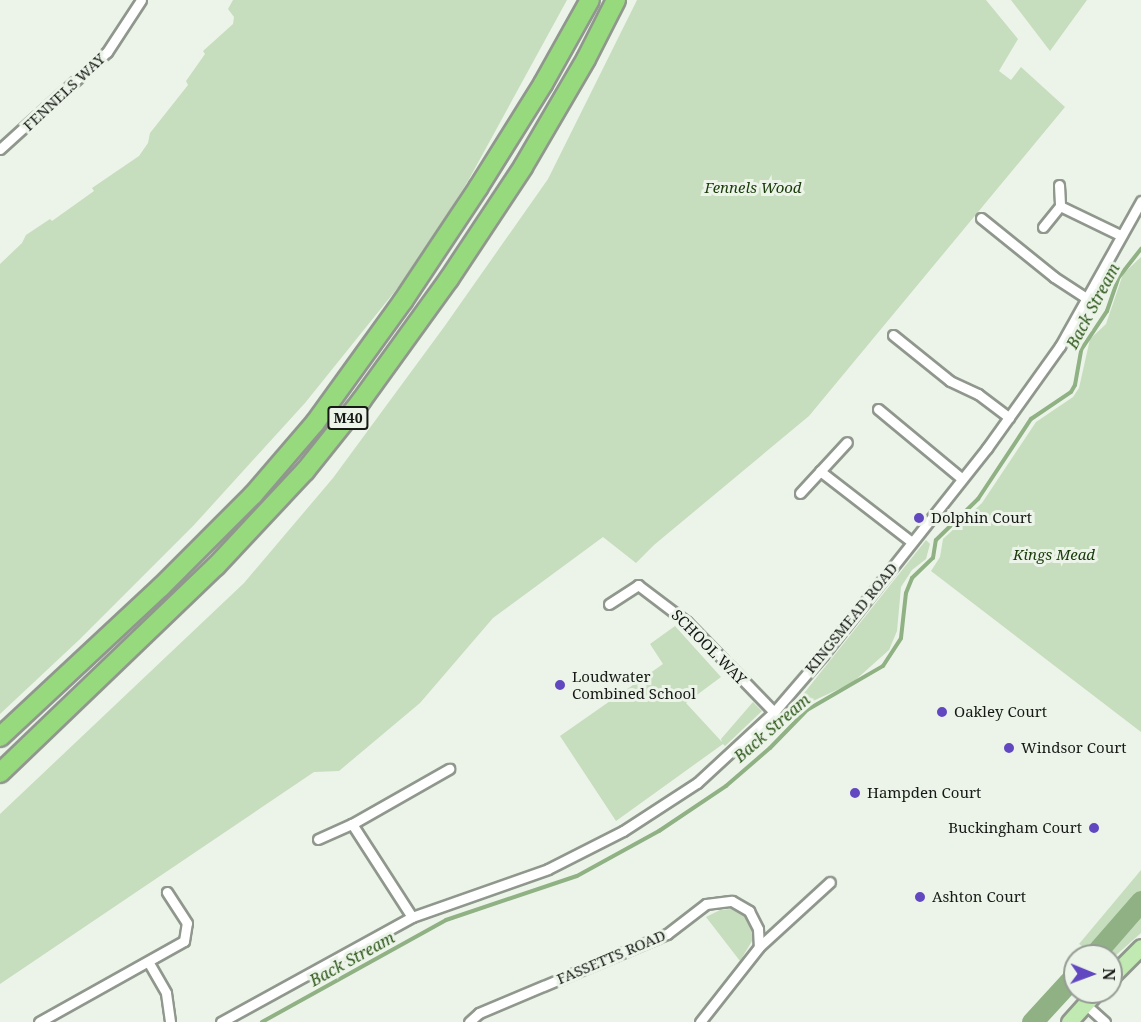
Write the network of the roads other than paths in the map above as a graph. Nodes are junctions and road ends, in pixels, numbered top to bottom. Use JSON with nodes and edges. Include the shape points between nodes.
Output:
{"nodes":[{"id":1,"x":141,"y":0,"type":"edge"},
{"id":2,"x":590,"y":0,"type":"edge"},
{"id":3,"x":616,"y":0,"type":"edge"},
{"id":4,"x":0,"y":149,"type":"edge"},
{"id":5,"x":1059,"y":185,"type":"dead end"},
{"id":6,"x":1141,"y":201,"type":"edge"},
{"id":7,"x":1060,"y":206,"type":"junction"},
{"id":8,"x":981,"y":218,"type":"dead end"},
{"id":9,"x":1043,"y":227,"type":"dead end"},
{"id":10,"x":1120,"y":235,"type":"junction"},
{"id":11,"x":1086,"y":298,"type":"junction"},
{"id":12,"x":893,"y":335,"type":"dead end"},
{"id":13,"x":878,"y":409,"type":"dead end"},
{"id":14,"x":1009,"y":417,"type":"junction"},
{"id":15,"x":847,"y":442,"type":"dead end"},
{"id":16,"x":820,"y":471,"type":"junction"},
{"id":17,"x":961,"y":478,"type":"junction"},
{"id":18,"x":800,"y":493,"type":"dead end"},
{"id":19,"x":912,"y":542,"type":"junction"},
{"id":20,"x":609,"y":604,"type":"dead end"},
{"id":21,"x":774,"y":712,"type":"junction"},
{"id":22,"x":0,"y":737,"type":"edge"},
{"id":23,"x":449,"y":769,"type":"dead end"},
{"id":24,"x":0,"y":773,"type":"edge"},
{"id":25,"x":352,"y":824,"type":"junction"},
{"id":26,"x":318,"y":839,"type":"dead end"},
{"id":27,"x":830,"y":882,"type":"dead end"},
{"id":28,"x":167,"y":892,"type":"dead end"},
{"id":29,"x":412,"y":917,"type":"junction"},
{"id":30,"x":1141,"y":946,"type":"edge"},
{"id":31,"x":759,"y":947,"type":"junction"},
{"id":32,"x":149,"y":963,"type":"junction"},
{"id":33,"x":1123,"y":965,"type":"edge"},
{"id":34,"x":1085,"y":1004,"type":"joint"},
{"id":35,"x":39,"y":1022,"type":"edge"},
{"id":36,"x":170,"y":1022,"type":"edge"},
{"id":37,"x":221,"y":1022,"type":"edge"},
{"id":38,"x":469,"y":1022,"type":"edge"},
{"id":39,"x":700,"y":1022,"type":"edge"},
{"id":40,"x":1069,"y":1022,"type":"edge"},
{"id":41,"x":1105,"y":1022,"type":"edge"}],
"edges":[{"from":1,"to":4,"type":"street","name":"FENNELS WAY","via":[[107,52]]},
{"from":2,"to":22,"type":"highway","number":"M40","via":[[478,188],[315,423],[228,520]]},
{"from":3,"to":24,"type":"highway","number":"M40","via":[[523,167],[449,279],[354,410],[305,471],[216,566]]},
{"from":5,"to":7,"type":"street"},
{"from":6,"to":10,"type":"street","name":"KINGSMEAD ROAD"},
{"from":7,"to":9,"type":"street"},
{"from":7,"to":10,"type":"street"},
{"from":8,"to":11,"type":"street"},
{"from":10,"to":11,"type":"street","name":"KINGSMEAD ROAD"},
{"from":11,"to":14,"type":"street","name":"KINGSMEAD ROAD","via":[[1060,346]]},
{"from":12,"to":14,"type":"street","via":[[950,381],[978,394]]},
{"from":13,"to":17,"type":"street"},
{"from":14,"to":17,"type":"street","name":"KINGSMEAD ROAD"},
{"from":15,"to":16,"type":"street"},
{"from":16,"to":18,"type":"street"},
{"from":16,"to":19,"type":"street"},
{"from":17,"to":19,"type":"street","name":"KINGSMEAD ROAD"},
{"from":19,"to":21,"type":"street","name":"KINGSMEAD ROAD"},
{"from":20,"to":21,"type":"street","name":"SCHOOL WAY","via":[[638,585],[687,622]]},
{"from":21,"to":29,"type":"street","name":"KINGSMEAD ROAD","via":[[697,783],[624,831],[548,869]]},
{"from":23,"to":25,"type":"street"},
{"from":25,"to":26,"type":"street"},
{"from":25,"to":29,"type":"street"},
{"from":27,"to":31,"type":"street"},
{"from":28,"to":32,"type":"street","via":[[187,923],[184,941]]},
{"from":29,"to":37,"type":"street","name":"KINGSMEAD ROAD"},
{"from":30,"to":33,"type":"main road"},
{"from":31,"to":38,"type":"street","name":"FASSETTS ROAD","via":[[758,928],[749,911],[732,901],[706,904],[667,934],[479,1013]]},
{"from":31,"to":39,"type":"street"},
{"from":32,"to":35,"type":"street"},
{"from":32,"to":36,"type":"street","via":[[166,993]]},
{"from":34,"to":40,"type":"main road"},
{"from":34,"to":41,"type":"street"}]}
